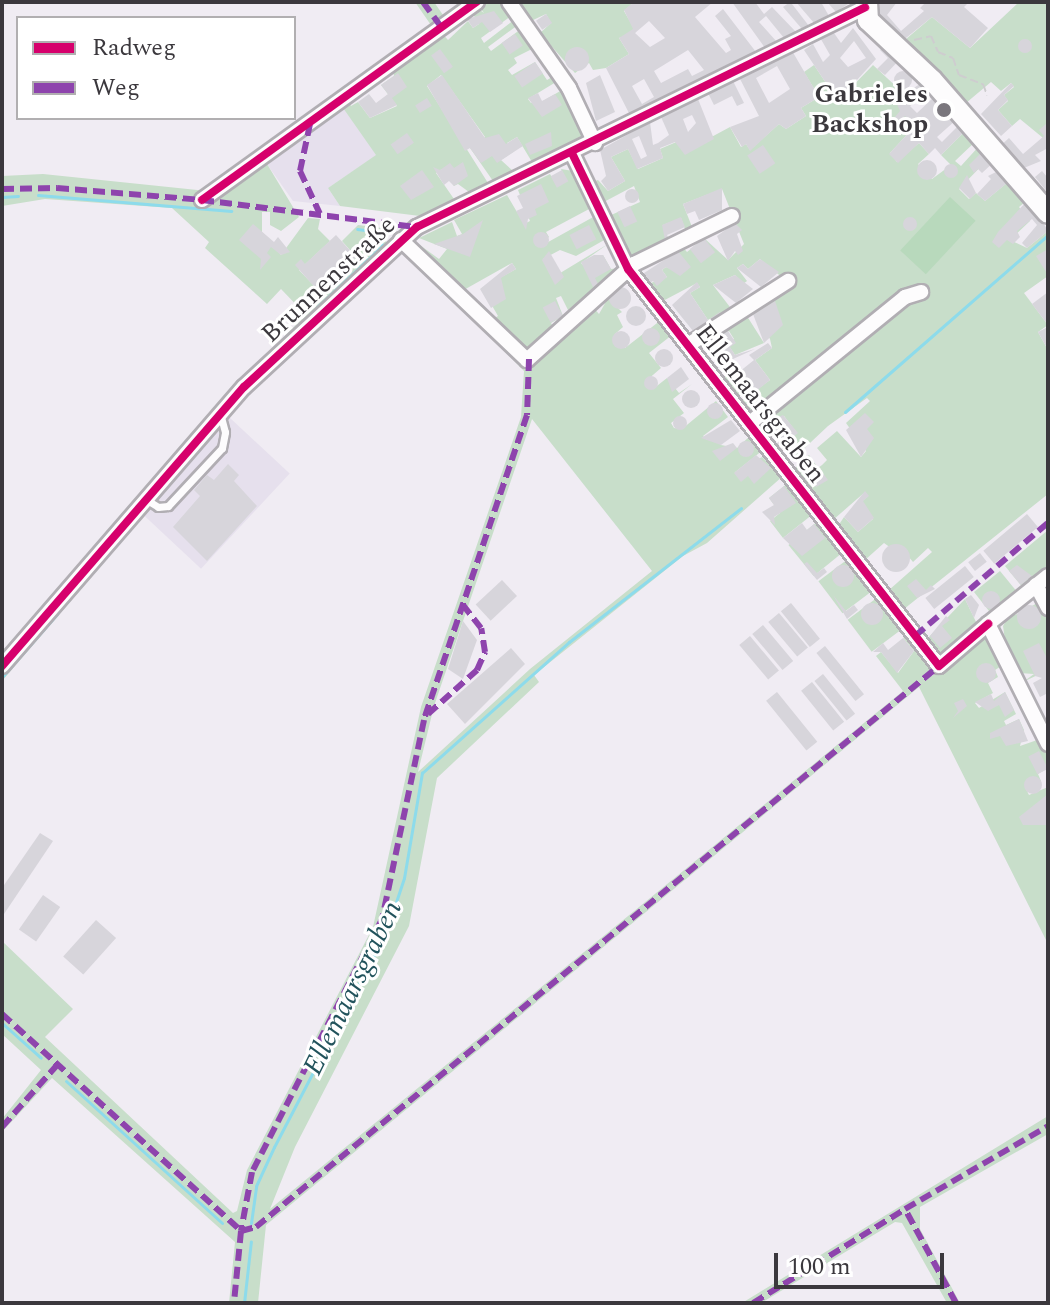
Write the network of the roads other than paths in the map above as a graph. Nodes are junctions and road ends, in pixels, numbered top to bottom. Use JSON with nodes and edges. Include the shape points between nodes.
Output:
{"nodes":[{"id":1,"x":477,"y":2,"type":"edge"},
{"id":2,"x":509,"y":2,"type":"edge"},
{"id":3,"x":866,"y":5,"type":"edge"},
{"id":4,"x":595,"y":143,"type":"junction"},
{"id":5,"x":572,"y":153,"type":"junction"},
{"id":6,"x":202,"y":200,"type":"dead end"},
{"id":7,"x":1048,"y":213,"type":"edge"},
{"id":8,"x":732,"y":216,"type":"dead end"},
{"id":9,"x":401,"y":240,"type":"junction"},
{"id":10,"x":628,"y":269,"type":"junction"},
{"id":11,"x":788,"y":281,"type":"dead end"},
{"id":12,"x":921,"y":292,"type":"dead end"},
{"id":13,"x":688,"y":345,"type":"junction"},
{"id":14,"x":220,"y":413,"type":"junction"},
{"id":15,"x":750,"y":423,"type":"junction"},
{"id":16,"x":145,"y":499,"type":"junction"},
{"id":17,"x":1042,"y":580,"type":"edge"},
{"id":18,"x":1048,"y":608,"type":"edge"},
{"id":19,"x":988,"y":624,"type":"junction"},
{"id":20,"x":2,"y":666,"type":"edge"},
{"id":21,"x":1048,"y":744,"type":"edge"}],
"edges":[{"from":1,"to":6,"type":"street"},
{"from":2,"to":4,"type":"street","via":[[569,88]]},
{"from":3,"to":4,"type":"street","name":"Brunnenstraße"},
{"from":3,"to":7,"type":"street","via":[[875,27],[913,60]]},
{"from":4,"to":5,"type":"street","name":"Brunnenstraße"},
{"from":5,"to":9,"type":"street","name":"Brunnenstraße","via":[[417,227]]},
{"from":5,"to":10,"type":"street","name":"Ellemaarsgraben"},
{"from":8,"to":10,"type":"street"},
{"from":9,"to":10,"type":"street","via":[[527,360]]},
{"from":9,"to":14,"type":"street","name":"Brunnenstraße"},
{"from":10,"to":13,"type":"street","name":"Ellemaarsgraben"},
{"from":11,"to":13,"type":"street"},
{"from":12,"to":15,"type":"street","via":[[905,297]]},
{"from":13,"to":15,"type":"street","name":"Ellemaarsgraben"},
{"from":14,"to":16,"type":"street","name":"Brunnenstraße"},
{"from":14,"to":16,"type":"lane","via":[[226,440],[205,467],[168,506]]},
{"from":15,"to":19,"type":"street","name":"Ellemaarsgraben","via":[[939,666]]},
{"from":16,"to":20,"type":"street","name":"Brunnenstraße"},
{"from":17,"to":18,"type":"street"},
{"from":17,"to":19,"type":"street"},
{"from":19,"to":21,"type":"street"}]}
